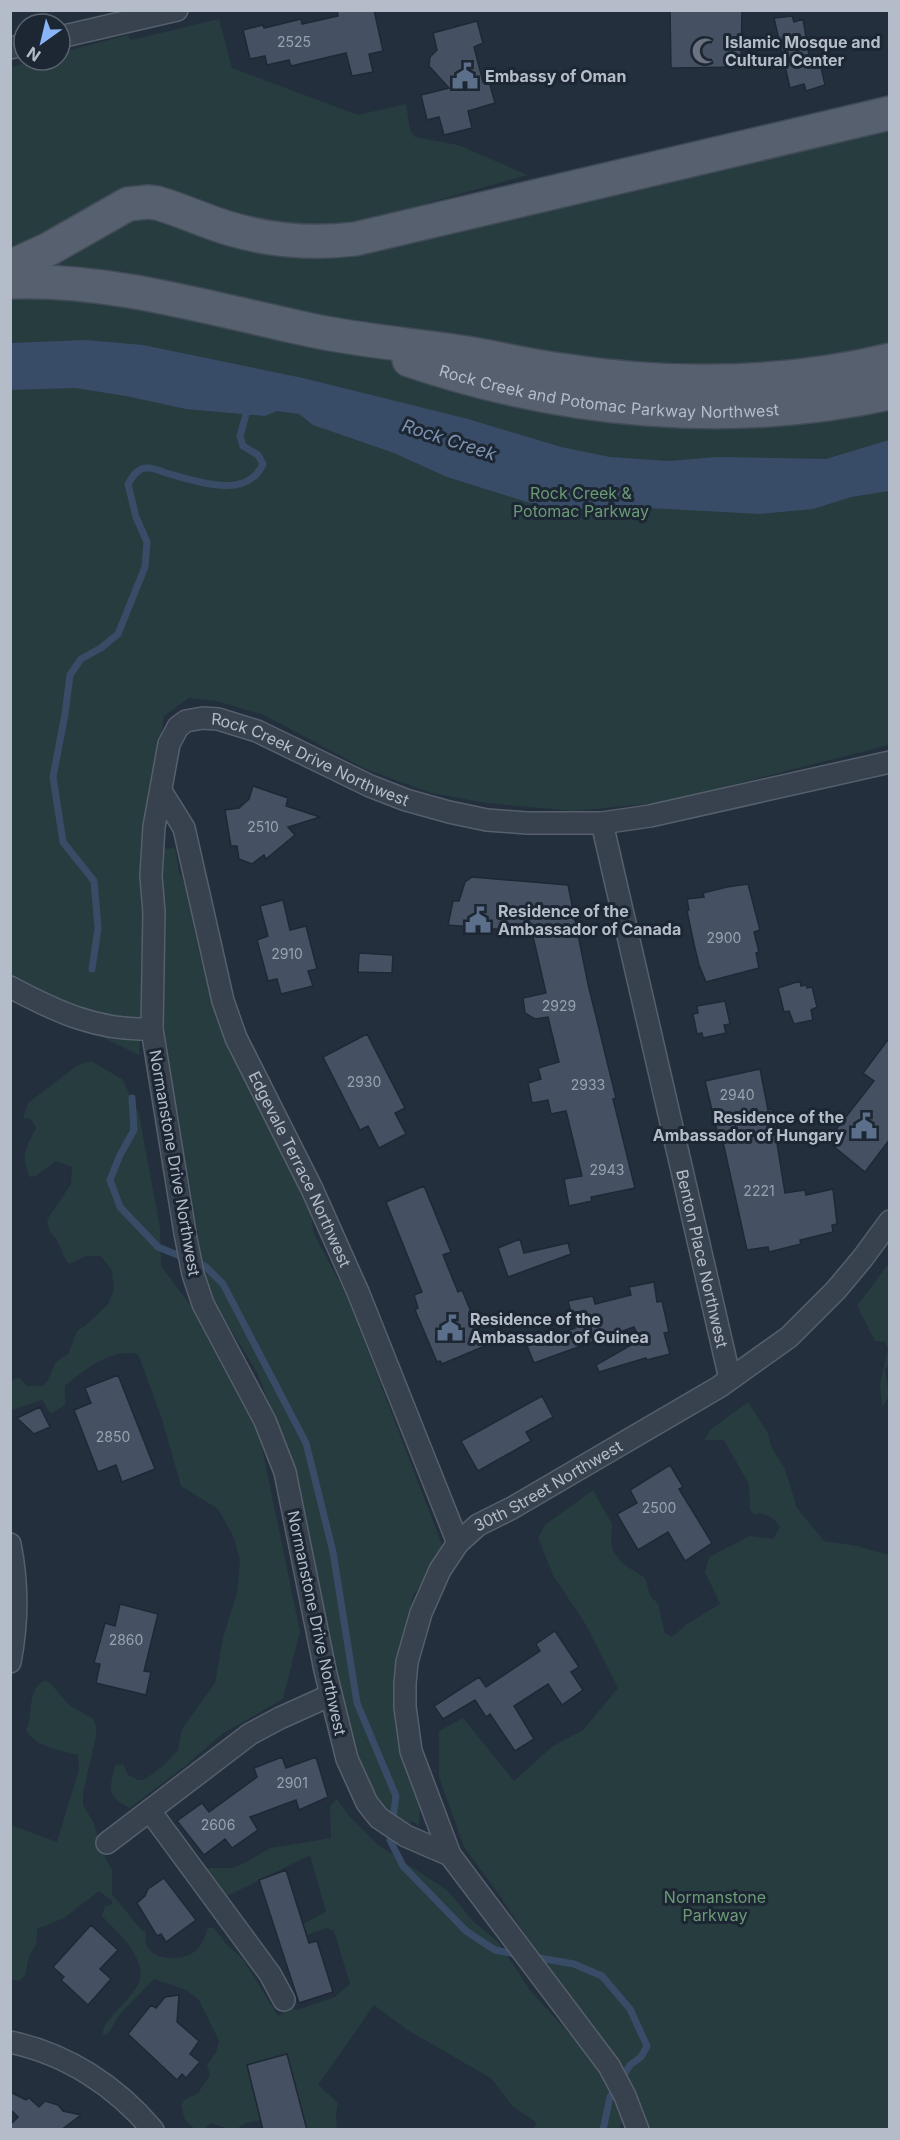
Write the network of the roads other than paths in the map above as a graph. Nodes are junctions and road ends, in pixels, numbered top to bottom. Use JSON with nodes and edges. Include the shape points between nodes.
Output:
{"nodes":[{"id":1,"x":177,"y":10,"type":"edge"},
{"id":2,"x":72,"y":34,"type":"edge"},
{"id":3,"x":890,"y":113,"type":"edge"},
{"id":4,"x":10,"y":267,"type":"edge"},
{"id":5,"x":10,"y":282,"type":"edge"},
{"id":6,"x":333,"y":335,"type":"junction"},
{"id":7,"x":890,"y":360,"type":"edge"},
{"id":8,"x":890,"y":393,"type":"edge"},
{"id":9,"x":890,"y":762,"type":"edge"},
{"id":10,"x":161,"y":791,"type":"junction"},
{"id":11,"x":602,"y":823,"type":"junction"},
{"id":12,"x":10,"y":987,"type":"edge"},
{"id":13,"x":152,"y":1029,"type":"junction"},
{"id":14,"x":890,"y":1221,"type":"edge"},
{"id":15,"x":730,"y":1379,"type":"junction"},
{"id":16,"x":458,"y":1543,"type":"junction"},
{"id":17,"x":10,"y":1544,"type":"edge"},
{"id":18,"x":10,"y":1662,"type":"edge"},
{"id":19,"x":331,"y":1695,"type":"junction"},
{"id":20,"x":150,"y":1810,"type":"junction"},
{"id":21,"x":107,"y":1843,"type":"dead end"},
{"id":22,"x":450,"y":1855,"type":"junction"},
{"id":23,"x":284,"y":2000,"type":"dead end"},
{"id":24,"x":10,"y":2042,"type":"edge"},
{"id":25,"x":153,"y":2130,"type":"edge"},
{"id":26,"x":638,"y":2130,"type":"edge"}],
"edges":[{"from":1,"to":2,"type":"street"},
{"from":3,"to":4,"type":"main road","via":[[332,242],[278,239],[231,229],[157,203],[128,204]]},
{"from":5,"to":6,"type":"main road","name":"Rock Creek and Potomac Parkway Northwest","via":[[116,288]]},
{"from":6,"to":7,"type":"main road","name":"Rock Creek and Potomac Parkway Northwest","via":[[648,380],[772,380]]},
{"from":6,"to":8,"type":"main road","name":"Rock Creek and Potomac Parkway Northwest","via":[[461,377],[579,403],[675,411],[736,411],[813,407]]},
{"from":9,"to":11,"type":"street","name":"Rock Creek Drive Northwest","via":[[650,816]]},
{"from":10,"to":11,"type":"street","name":"Rock Creek Drive Northwest","via":[[169,744],[178,726],[192,719],[211,719],[257,731],[370,786],[449,812],[527,823]]},
{"from":10,"to":13,"type":"street","name":"Rock Creek Drive Northwest","via":[[154,827],[152,876]]},
{"from":10,"to":16,"type":"street","name":"Edgevale Terrace Northwest","via":[[184,828],[223,1001],[236,1038],[312,1189],[358,1292]]},
{"from":11,"to":15,"type":"street","name":"Benton Place Northwest"},
{"from":12,"to":13,"type":"street","via":[[87,1022]]},
{"from":13,"to":19,"type":"street","name":"Normanstone Drive Northwest","via":[[192,1270],[203,1304],[265,1421],[285,1472]]},
{"from":14,"to":15,"type":"street","name":"30th Street Northwest","via":[[807,1321]]},
{"from":15,"to":16,"type":"street","name":"30th Street Northwest","via":[[478,1525]]},
{"from":16,"to":22,"type":"street","name":"30th Street Northwest","via":[[440,1570],[422,1613],[407,1662],[405,1684],[411,1751]]},
{"from":17,"to":18,"type":"street","via":[[17,1594]]},
{"from":19,"to":20,"type":"street","via":[[250,1734]]},
{"from":19,"to":22,"type":"street","name":"Normanstone Drive Northwest","via":[[347,1759],[367,1803],[383,1821],[406,1836]]},
{"from":20,"to":21,"type":"street"},
{"from":20,"to":23,"type":"street","via":[[270,1974]]},
{"from":22,"to":26,"type":"street","name":"Normanstone Drive Northwest","via":[[609,2066]]},
{"from":24,"to":25,"type":"street","via":[[51,2054],[101,2081]]}]}
